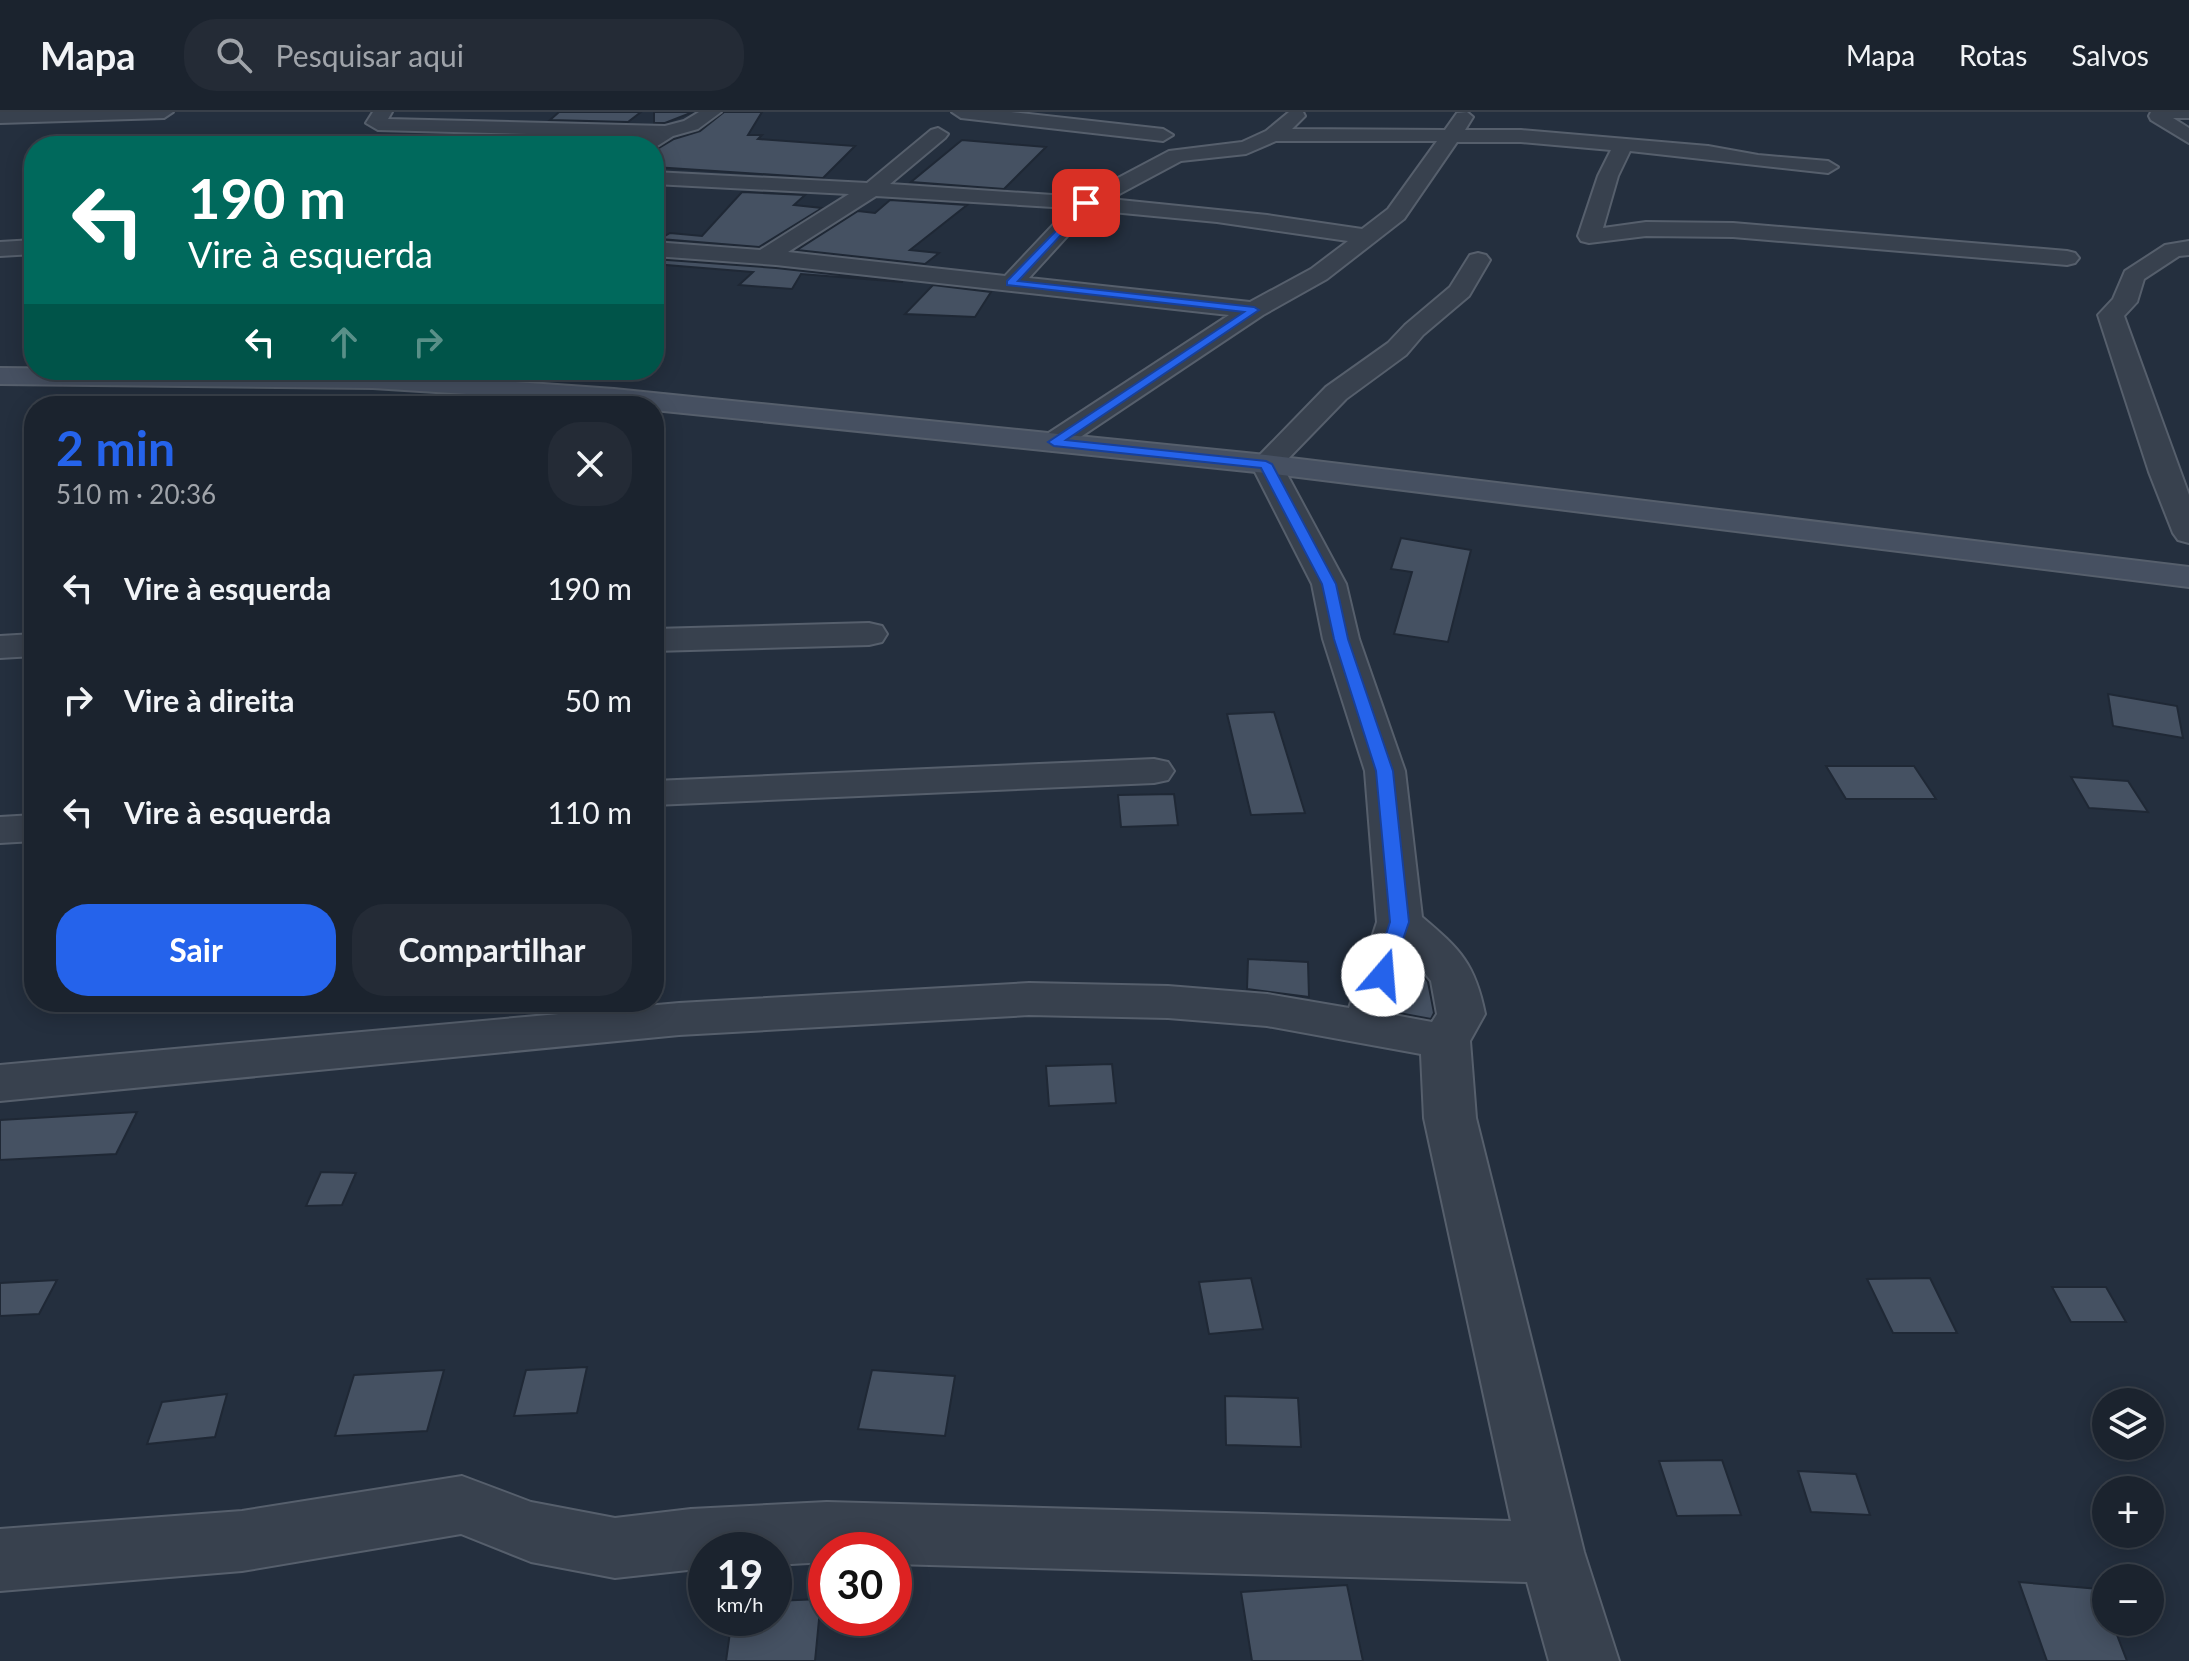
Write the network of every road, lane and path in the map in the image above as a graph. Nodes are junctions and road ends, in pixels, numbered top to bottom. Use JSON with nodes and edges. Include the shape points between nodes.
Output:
{"nodes":[{"id":1,"x":164,"y":112,"type":"edge"},
{"id":2,"x":383,"y":112,"type":"edge"},
{"id":3,"x":712,"y":112,"type":"edge"},
{"id":4,"x":961,"y":112,"type":"edge"},
{"id":5,"x":1301,"y":112,"type":"edge"},
{"id":6,"x":2189,"y":112,"type":"edge"},
{"id":7,"x":0,"y":117,"type":"edge"},
{"id":8,"x":511,"y":119,"type":"edge"},
{"id":9,"x":1456,"y":123,"type":"edge"},
{"id":10,"x":666,"y":132,"type":"junction"},
{"id":11,"x":938,"y":134,"type":"dead end"},
{"id":12,"x":1163,"y":135,"type":"dead end"},
{"id":13,"x":1273,"y":135,"type":"junction"},
{"id":14,"x":660,"y":136,"type":"edge"},
{"id":15,"x":2189,"y":137,"type":"edge"},
{"id":16,"x":1624,"y":144,"type":"junction"},
{"id":17,"x":1828,"y":167,"type":"dead end"},
{"id":18,"x":664,"y":179,"type":"edge"},
{"id":19,"x":872,"y":189,"type":"junction"},
{"id":20,"x":1086,"y":203,"type":"junction"},
{"id":21,"x":1367,"y":237,"type":"junction"},
{"id":22,"x":24,"y":248,"type":"edge"},
{"id":23,"x":2189,"y":248,"type":"edge"},
{"id":24,"x":0,"y":249,"type":"edge"},
{"id":25,"x":664,"y":250,"type":"edge"},
{"id":26,"x":765,"y":257,"type":"junction"},
{"id":27,"x":2067,"y":258,"type":"dead end"},
{"id":28,"x":1478,"y":260,"type":"dead end"},
{"id":29,"x":1011,"y":283,"type":"junction"},
{"id":30,"x":1254,"y":310,"type":"junction"},
{"id":31,"x":0,"y":376,"type":"edge"},
{"id":32,"x":24,"y":376,"type":"edge"},
{"id":33,"x":432,"y":380,"type":"edge"},
{"id":34,"x":603,"y":396,"type":"edge"},
{"id":35,"x":664,"y":402,"type":"edge"},
{"id":36,"x":1054,"y":442,"type":"junction"},
{"id":37,"x":1266,"y":464,"type":"junction"},
{"id":38,"x":2189,"y":533,"type":"edge"},
{"id":39,"x":2189,"y":577,"type":"edge"},
{"id":40,"x":869,"y":634,"type":"dead end"},
{"id":41,"x":664,"y":640,"type":"edge"},
{"id":42,"x":24,"y":646,"type":"edge"},
{"id":43,"x":0,"y":647,"type":"edge"},
{"id":44,"x":1154,"y":771,"type":"dead end"},
{"id":45,"x":664,"y":793,"type":"edge"},
{"id":46,"x":24,"y":829,"type":"edge"},
{"id":47,"x":0,"y":830,"type":"edge"},
{"id":48,"x":1400,"y":922,"type":"junction"},
{"id":49,"x":1366,"y":1028,"type":"junction"},
{"id":50,"x":1445,"y":1041,"type":"junction"},
{"id":51,"x":0,"y":1083,"type":"edge"},
{"id":52,"x":1551,"y":1552,"type":"junction"},
{"id":53,"x":0,"y":1560,"type":"edge"},
{"id":54,"x":1584,"y":1661,"type":"edge"}],
"edges":[{"from":1,"to":7,"type":"street"},
{"from":2,"to":8,"type":"street","via":[[375,123]]},
{"from":3,"to":10,"type":"street"},
{"from":4,"to":12,"type":"street"},
{"from":5,"to":13,"type":"street"},
{"from":6,"to":15,"type":"street","via":[[2158,116]]},
{"from":8,"to":10,"type":"street"},
{"from":9,"to":13,"type":"street"},
{"from":9,"to":16,"type":"street","via":[[1521,136]]},
{"from":9,"to":21,"type":"street","via":[[1396,214]]},
{"from":10,"to":14,"type":"street"},
{"from":11,"to":19,"type":"street"},
{"from":13,"to":20,"type":"street","via":[[1246,148],[1176,155]]},
{"from":16,"to":17,"type":"street"},
{"from":16,"to":27,"type":"street","via":[[1589,236],[1646,229],[1733,230]]},
{"from":18,"to":19,"type":"street"},
{"from":19,"to":20,"type":"street"},
{"from":19,"to":26,"type":"street"},
{"from":20,"to":21,"type":"street","via":[[1248,218]]},
{"from":20,"to":29,"type":"street"},
{"from":21,"to":30,"type":"street","via":[[1319,274]]},
{"from":22,"to":24,"type":"street"},
{"from":23,"to":38,"type":"street","via":[[2173,250],[2133,276],[2125,302],[2111,315]]},
{"from":25,"to":26,"type":"street"},
{"from":26,"to":29,"type":"street"},
{"from":28,"to":37,"type":"street","via":[[1460,291],[1387,357],[1336,393]]},
{"from":29,"to":30,"type":"street"},
{"from":30,"to":36,"type":"street"},
{"from":31,"to":32,"type":"main road"},
{"from":33,"to":34,"type":"main road"},
{"from":35,"to":36,"type":"main road"},
{"from":36,"to":37,"type":"main road"},
{"from":37,"to":39,"type":"main road"},
{"from":37,"to":48,"type":"street","via":[[1329,584],[1341,639],[1385,771]]},
{"from":40,"to":41,"type":"street"},
{"from":42,"to":43,"type":"street"},
{"from":44,"to":45,"type":"street"},
{"from":46,"to":47,"type":"street"},
{"from":48,"to":49,"type":"street"},
{"from":48,"to":50,"type":"street","via":[[1454,978],[1461,1014]]},
{"from":49,"to":50,"type":"street"},
{"from":49,"to":51,"type":"street","via":[[1168,1002],[1014,1000],[679,1019]]},
{"from":50,"to":52,"type":"street","via":[[1450,1118]]},
{"from":52,"to":53,"type":"street","via":[[827,1532],[615,1548],[531,1532],[462,1505],[242,1541]]},
{"from":52,"to":54,"type":"street"}]}
